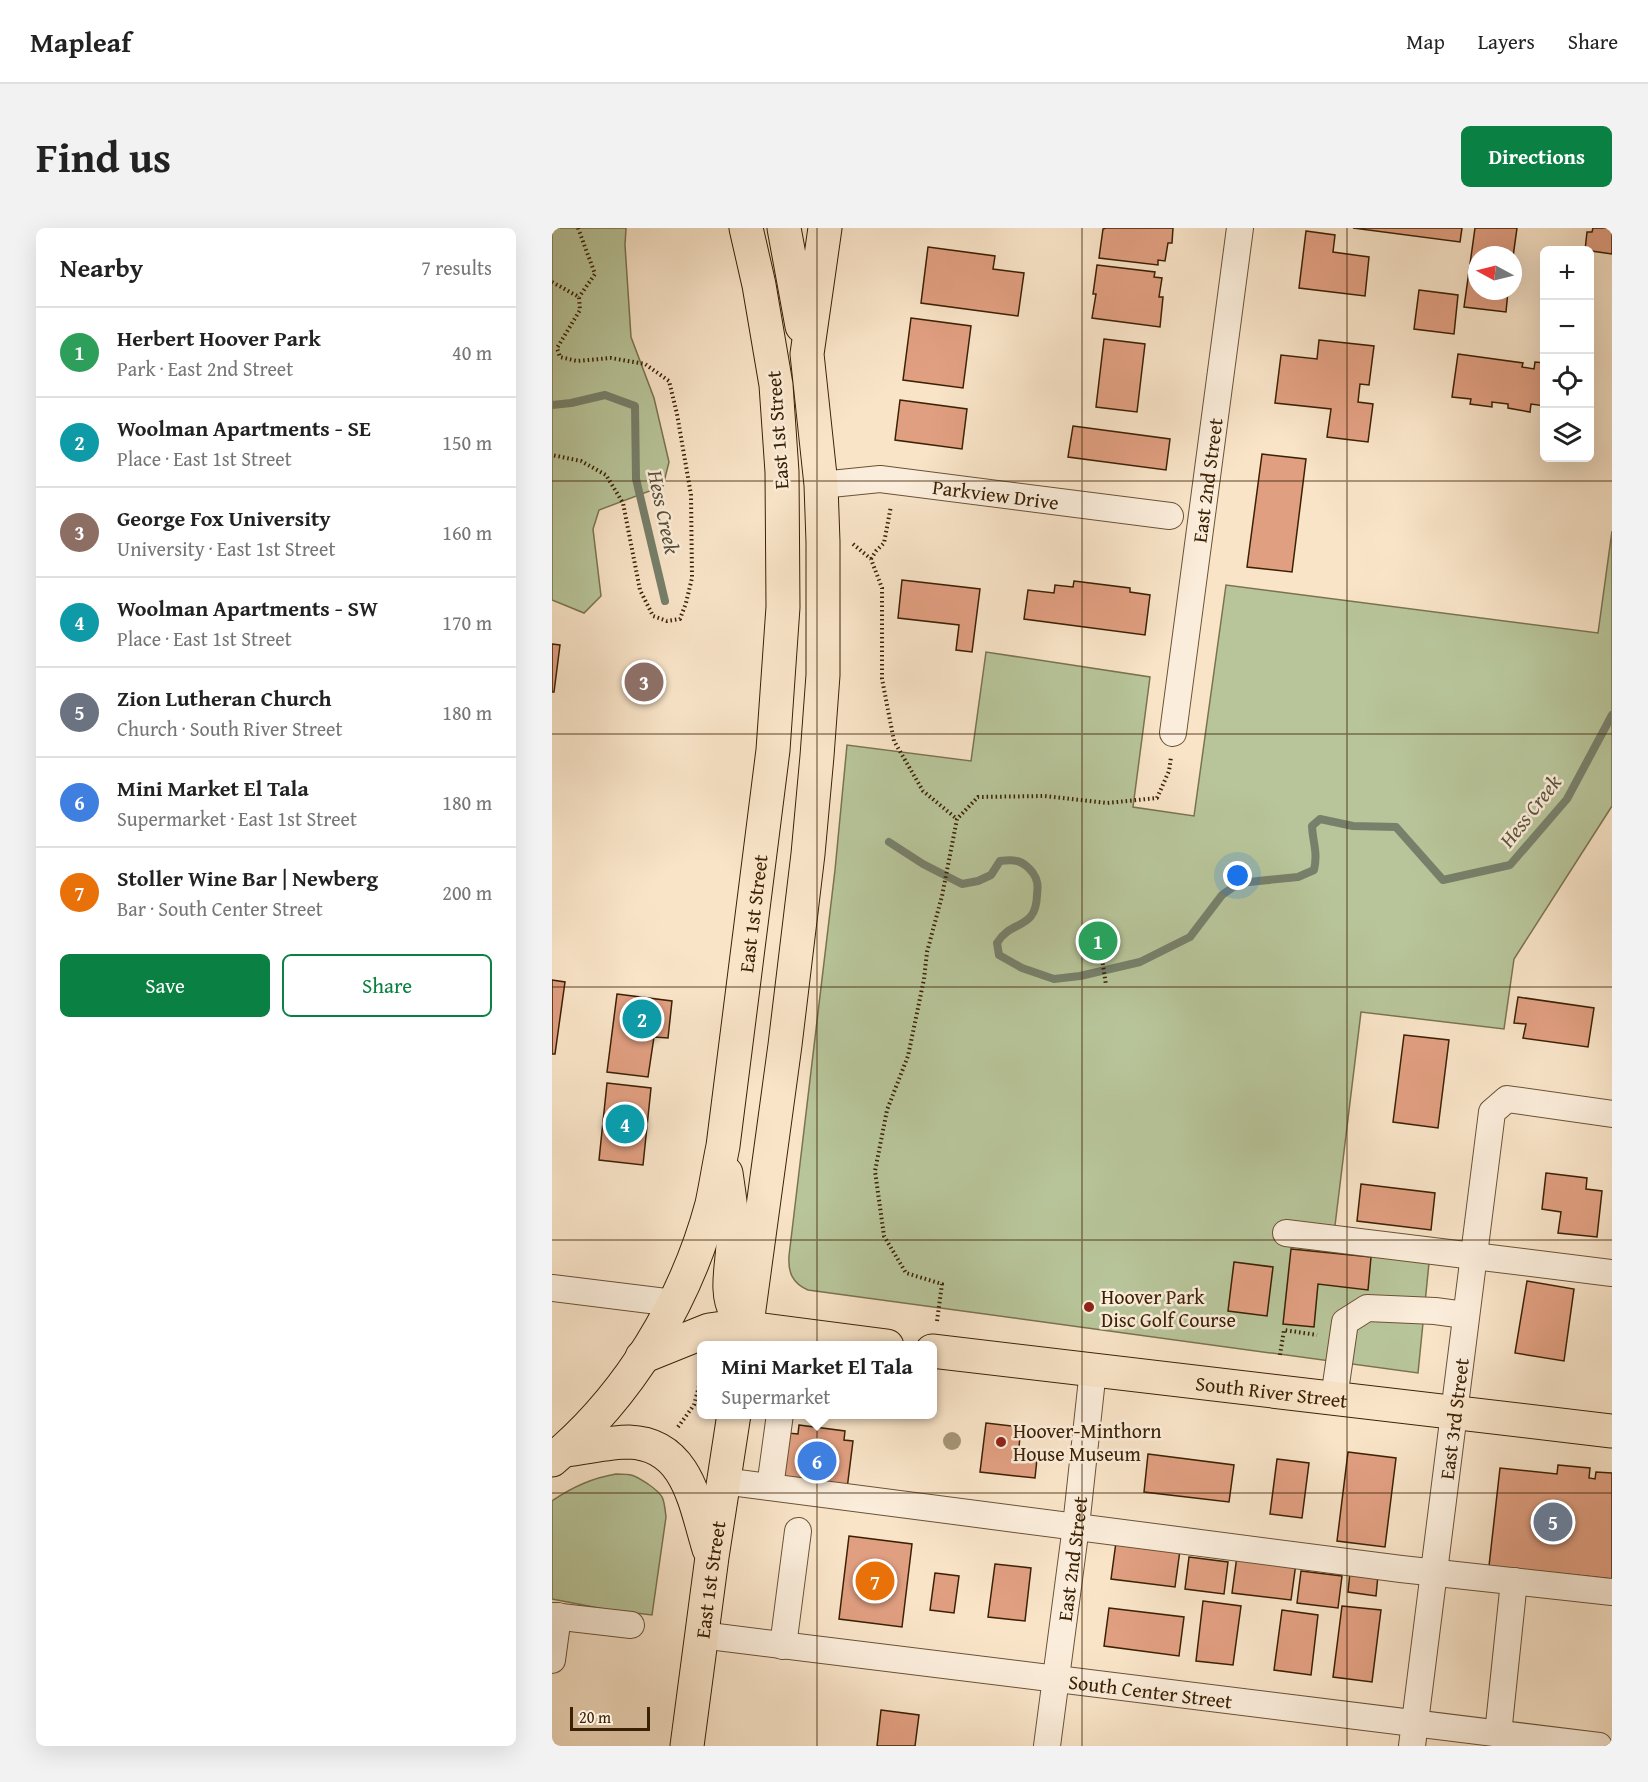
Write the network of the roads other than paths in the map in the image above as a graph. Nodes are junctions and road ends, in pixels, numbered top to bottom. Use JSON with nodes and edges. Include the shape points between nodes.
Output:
{"nodes":[{"id":1,"x":746,"y":228,"type":"edge"},
{"id":2,"x":784,"y":228,"type":"edge"},
{"id":3,"x":825,"y":228,"type":"edge"},
{"id":4,"x":1240,"y":228,"type":"edge"},
{"id":5,"x":807,"y":354,"type":"junction"},
{"id":6,"x":821,"y":485,"type":"junction"},
{"id":7,"x":1170,"y":516,"type":"dead end"},
{"id":8,"x":1173,"y":733,"type":"road end"},
{"id":9,"x":1612,"y":1114,"type":"edge"},
{"id":10,"x":723,"y":1146,"type":"junction"},
{"id":11,"x":1286,"y":1233,"type":"dead end"},
{"id":12,"x":1474,"y":1256,"type":"junction"},
{"id":13,"x":1612,"y":1273,"type":"edge"},
{"id":14,"x":552,"y":1288,"type":"edge"},
{"id":15,"x":674,"y":1304,"type":"junction"},
{"id":16,"x":1465,"y":1315,"type":"junction"},
{"id":17,"x":745,"y":1337,"type":"edge"},
{"id":18,"x":815,"y":1341,"type":"edge"},
{"id":19,"x":937,"y":1351,"type":"edge"},
{"id":20,"x":642,"y":1357,"type":"junction"},
{"id":21,"x":1093,"y":1370,"type":"junction"},
{"id":22,"x":1334,"y":1398,"type":"junction"},
{"id":23,"x":1454,"y":1413,"type":"junction"},
{"id":24,"x":733,"y":1419,"type":"edge"},
{"id":25,"x":779,"y":1419,"type":"edge"},
{"id":26,"x":1612,"y":1431,"type":"edge"},
{"id":27,"x":558,"y":1455,"type":"edge"},
{"id":28,"x":723,"y":1481,"type":"junction"},
{"id":29,"x":770,"y":1487,"type":"junction"},
{"id":30,"x":1076,"y":1526,"type":"junction"},
{"id":31,"x":798,"y":1531,"type":"dead end"},
{"id":32,"x":712,"y":1557,"type":"junction"},
{"id":33,"x":1434,"y":1573,"type":"junction"},
{"id":34,"x":1514,"y":1581,"type":"junction"},
{"id":35,"x":1612,"y":1592,"type":"edge"},
{"id":36,"x":555,"y":1616,"type":"edge"},
{"id":37,"x":631,"y":1625,"type":"dead end"},
{"id":38,"x":701,"y":1635,"type":"junction"},
{"id":39,"x":783,"y":1646,"type":"junction"},
{"id":40,"x":552,"y":1660,"type":"edge"},
{"id":41,"x":1055,"y":1679,"type":"junction"},
{"id":42,"x":1498,"y":1734,"type":"junction"},
{"id":43,"x":1414,"y":1735,"type":"edge"},
{"id":44,"x":687,"y":1746,"type":"edge"},
{"id":45,"x":1047,"y":1746,"type":"edge"},
{"id":46,"x":1599,"y":1746,"type":"edge"}],
"edges":[{"from":1,"to":10,"type":"main road","name":"East 1st Street","via":[[776,385],[782,472],[783,607],[779,686]]},
{"from":2,"to":5,"type":"main road"},
{"from":3,"to":5,"type":"main road","name":"East 1st Street"},
{"from":4,"to":8,"type":"street","name":"East 2nd Street"},
{"from":5,"to":6,"type":"main road","name":"East 1st Street"},
{"from":6,"to":7,"type":"street","name":"Parkview Drive","via":[[880,479]]},
{"from":6,"to":17,"type":"main road","name":"East 1st Street","via":[[823,675],[817,756],[785,1045]]},
{"from":9,"to":12,"type":"street","name":"East 3rd Street","via":[[1508,1099],[1492,1112]]},
{"from":10,"to":15,"type":"main road","name":"East 1st Street","via":[[711,1204]]},
{"from":10,"to":17,"type":"main road","via":[[734,1235],[730,1286],[733,1307]]},
{"from":11,"to":12,"type":"street"},
{"from":12,"to":13,"type":"street"},
{"from":12,"to":16,"type":"street","name":"East 3rd Street"},
{"from":14,"to":15,"type":"street"},
{"from":15,"to":20,"type":"main road","name":"East 1st Street"},
{"from":16,"to":22,"type":"street","via":[[1367,1308],[1345,1322]]},
{"from":16,"to":23,"type":"street","name":"East 3rd Street"},
{"from":17,"to":18,"type":"main road"},
{"from":17,"to":20,"type":"main road","via":[[723,1328],[708,1330]]},
{"from":19,"to":21,"type":"main road","name":"South River Street"},
{"from":20,"to":27,"type":"main road","name":"East 1st Street","via":[[608,1404]]},
{"from":21,"to":22,"type":"main road","name":"South River Street"},
{"from":21,"to":30,"type":"street","name":"East 2nd Street"},
{"from":22,"to":23,"type":"main road","name":"South River Street"},
{"from":23,"to":26,"type":"main road","name":"South River Street"},
{"from":23,"to":33,"type":"street","name":"East 3rd Street"},
{"from":24,"to":28,"type":"main road","name":"East 1st Street"},
{"from":25,"to":29,"type":"street"},
{"from":27,"to":32,"type":"main road","via":[[628,1442],[663,1451],[687,1480]]},
{"from":28,"to":29,"type":"street"},
{"from":28,"to":32,"type":"main road","name":"East 1st Street"},
{"from":29,"to":30,"type":"street"},
{"from":30,"to":33,"type":"street"},
{"from":30,"to":41,"type":"street","name":"East 2nd Street"},
{"from":31,"to":39,"type":"street"},
{"from":32,"to":38,"type":"main road","name":"East 1st Street"},
{"from":33,"to":34,"type":"street"},
{"from":33,"to":43,"type":"street","name":"East 3rd Street"},
{"from":34,"to":35,"type":"street"},
{"from":34,"to":42,"type":"street"},
{"from":36,"to":37,"type":"street"},
{"from":36,"to":40,"type":"street"},
{"from":38,"to":39,"type":"street","name":"South Center Street"},
{"from":38,"to":44,"type":"main road","name":"East 1st Street"},
{"from":39,"to":41,"type":"street","name":"South Center Street"},
{"from":41,"to":43,"type":"street","name":"South Center Street"},
{"from":41,"to":45,"type":"street","name":"East 2nd Street"},
{"from":42,"to":43,"type":"street","name":"South Center Street"},
{"from":42,"to":46,"type":"street","name":"South Center Street"}]}
